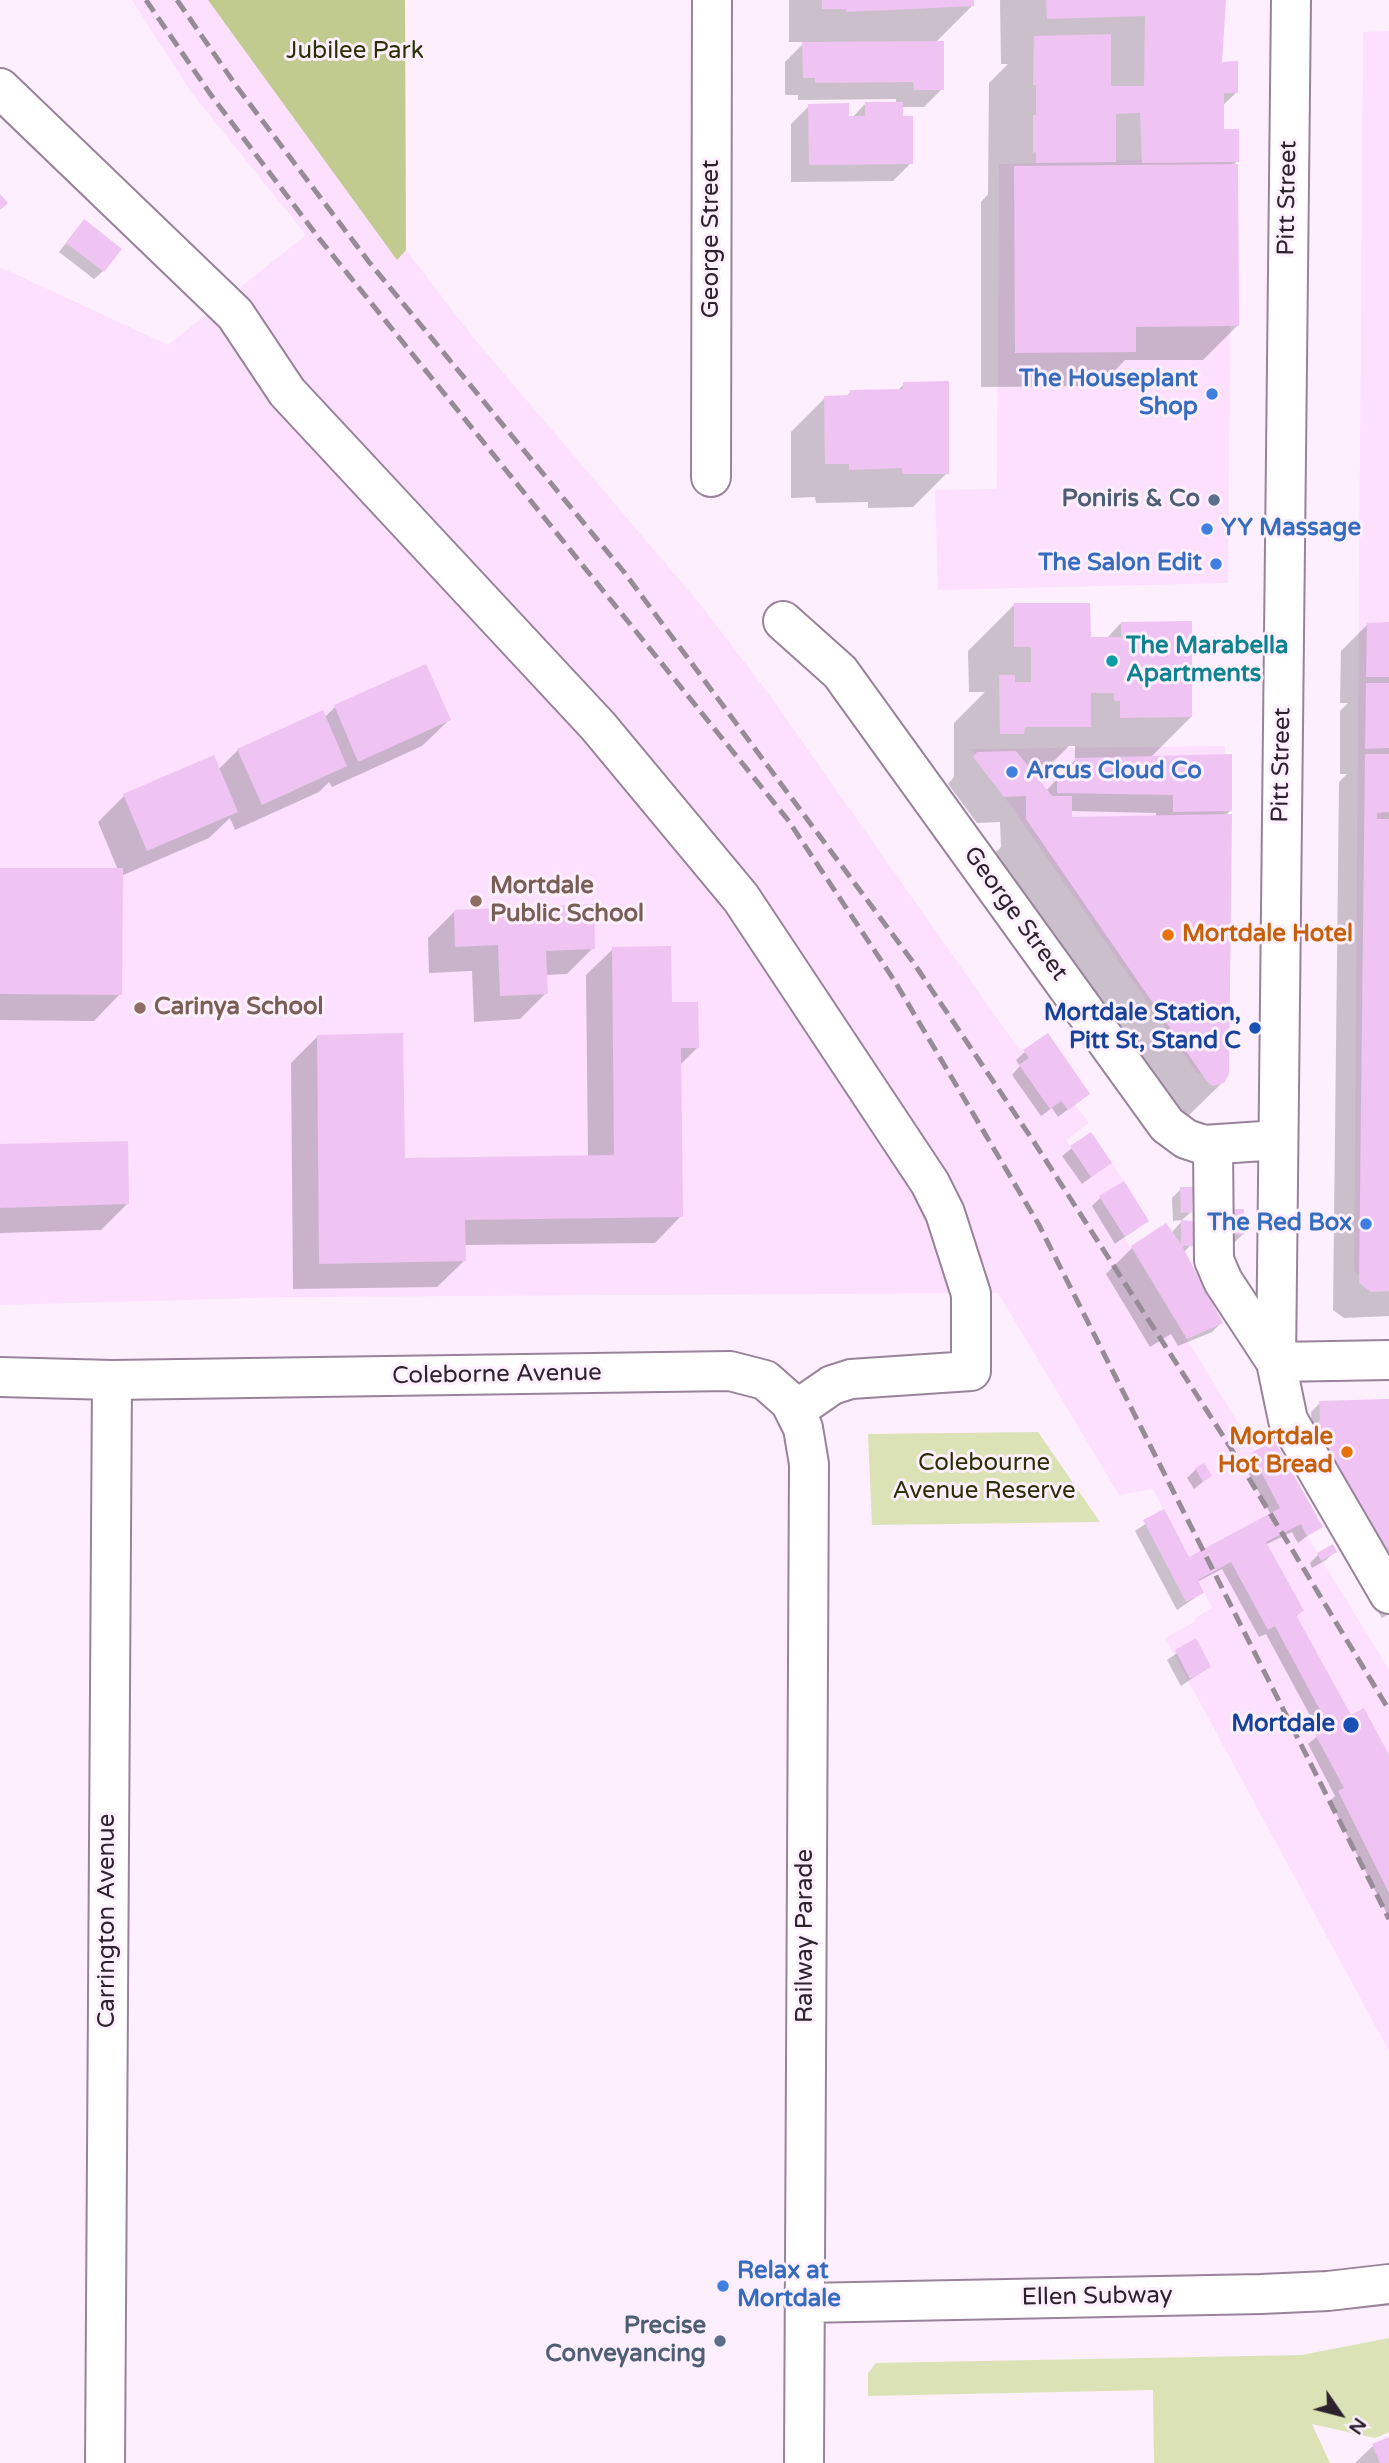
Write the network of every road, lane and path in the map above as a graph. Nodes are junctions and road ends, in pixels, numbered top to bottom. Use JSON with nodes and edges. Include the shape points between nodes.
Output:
{"nodes":[{"id":1,"x":712,"y":0,"type":"edge"},
{"id":2,"x":1291,"y":0,"type":"edge"},
{"id":3,"x":0,"y":88,"type":"edge"},
{"id":4,"x":711,"y":477,"type":"dead end"},
{"id":5,"x":783,"y":621,"type":"dead end"},
{"id":6,"x":1278,"y":1140,"type":"junction"},
{"id":7,"x":1213,"y":1145,"type":"junction"},
{"id":8,"x":1389,"y":1360,"type":"edge"},
{"id":9,"x":1276,"y":1362,"type":"junction"},
{"id":10,"x":0,"y":1377,"type":"edge"},
{"id":11,"x":111,"y":1380,"type":"junction"},
{"id":12,"x":796,"y":1410,"type":"junction"},
{"id":13,"x":1389,"y":1594,"type":"edge"},
{"id":14,"x":1389,"y":2284,"type":"edge"},
{"id":15,"x":804,"y":2303,"type":"junction"},
{"id":16,"x":105,"y":2463,"type":"edge"},
{"id":17,"x":804,"y":2463,"type":"edge"}],
"edges":[{"from":1,"to":4,"type":"street","name":"George Street"},
{"from":2,"to":6,"type":"street","name":"Pitt Street"},
{"from":3,"to":12,"type":"street","via":[[235,314],[287,392],[598,726],[741,898],[896,1127],[945,1213],[971,1294],[971,1371],[851,1379],[832,1385]]},
{"from":5,"to":7,"type":"street","name":"George Street","via":[[840,672],[1167,1125],[1186,1139]]},
{"from":6,"to":7,"type":"street","name":"George Street"},
{"from":6,"to":9,"type":"street","name":"Pitt Street"},
{"from":7,"to":9,"type":"street","via":[[1214,1260]]},
{"from":8,"to":9,"type":"street"},
{"from":9,"to":13,"type":"street","via":[[1289,1420]]},
{"from":10,"to":11,"type":"street","name":"Coleborne Avenue"},
{"from":11,"to":12,"type":"street","name":"Coleborne Avenue","via":[[730,1371],[765,1380]]},
{"from":11,"to":16,"type":"street","name":"Carrington Avenue"},
{"from":12,"to":15,"type":"street","name":"Railway Parade","via":[[809,1464]]},
{"from":14,"to":15,"type":"street","name":"Ellen Subway","via":[[1261,2294]]},
{"from":15,"to":17,"type":"street","name":"Railway Parade"}]}
